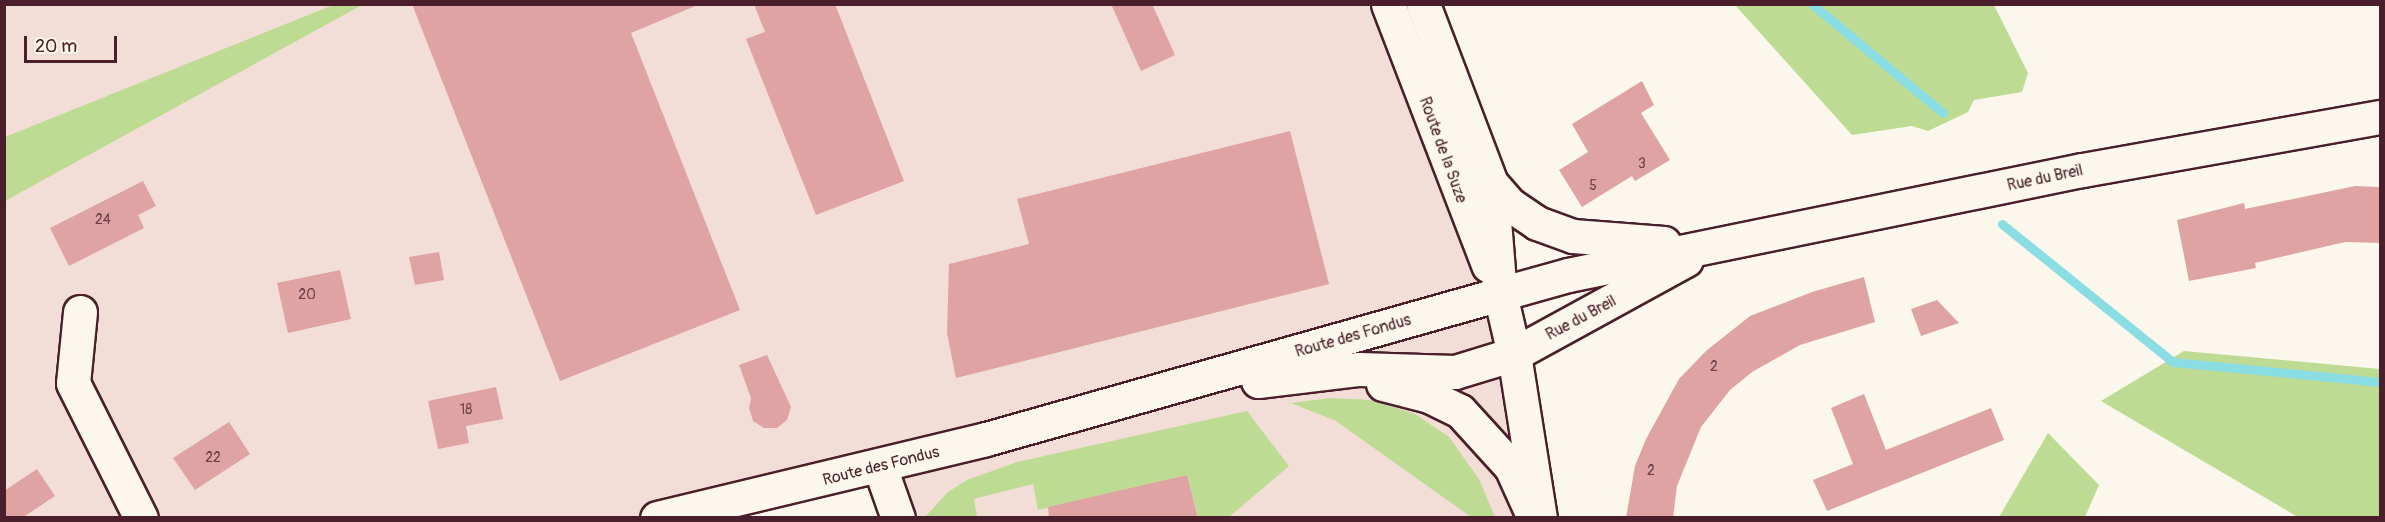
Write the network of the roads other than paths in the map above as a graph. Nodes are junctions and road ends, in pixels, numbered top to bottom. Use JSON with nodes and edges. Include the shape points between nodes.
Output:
{"nodes":[{"id":1,"x":1388,"y":4,"type":"edge"},
{"id":2,"x":1423,"y":4,"type":"edge"},
{"id":3,"x":2380,"y":117,"type":"edge"},
{"id":4,"x":1491,"y":183,"type":"junction"},
{"id":5,"x":1711,"y":246,"type":"junction"},
{"id":6,"x":1500,"y":294,"type":"junction"},
{"id":7,"x":80,"y":312,"type":"dead end"},
{"id":8,"x":1514,"y":354,"type":"junction"},
{"id":9,"x":1326,"y":372,"type":"junction"},
{"id":10,"x":1103,"y":408,"type":"junction"},
{"id":11,"x":880,"y":467,"type":"junction"},
{"id":12,"x":141,"y":518,"type":"edge"},
{"id":13,"x":657,"y":518,"type":"edge"},
{"id":14,"x":898,"y":518,"type":"edge"},
{"id":15,"x":1534,"y":518,"type":"edge"},
{"id":16,"x":1540,"y":518,"type":"edge"}],
"edges":[{"from":1,"to":6,"type":"street","name":"Route de la Suze"},
{"from":2,"to":4,"type":"street","name":"Route de la Suze"},
{"from":3,"to":5,"type":"street","name":"Rue du Breil","via":[[2082,170]]},
{"from":4,"to":5,"type":"street","name":"Rue du Breil","via":[[1537,223],[1573,236]]},
{"from":4,"to":6,"type":"street","name":"Route de la Suze"},
{"from":5,"to":6,"type":"street","name":"Rue du Breil","via":[[1568,275]]},
{"from":5,"to":8,"type":"street","name":"Rue du Breil"},
{"from":6,"to":8,"type":"street","name":"Route de la Suze"},
{"from":6,"to":10,"type":"street","name":"Route des Fondus"},
{"from":7,"to":12,"type":"street","via":[[73,383]]},
{"from":8,"to":9,"type":"street","name":"Route des Fondus","via":[[1455,372]]},
{"from":8,"to":16,"type":"street","name":"Route de la Suze"},
{"from":9,"to":10,"type":"street","name":"Route des Fondus"},
{"from":9,"to":15,"type":"street","name":"Route des Fondus","via":[[1429,396],[1460,411],[1511,467]]},
{"from":10,"to":11,"type":"street","name":"Route des Fondus"},
{"from":11,"to":13,"type":"street","name":"Route des Fondus"},
{"from":11,"to":14,"type":"street"}]}
